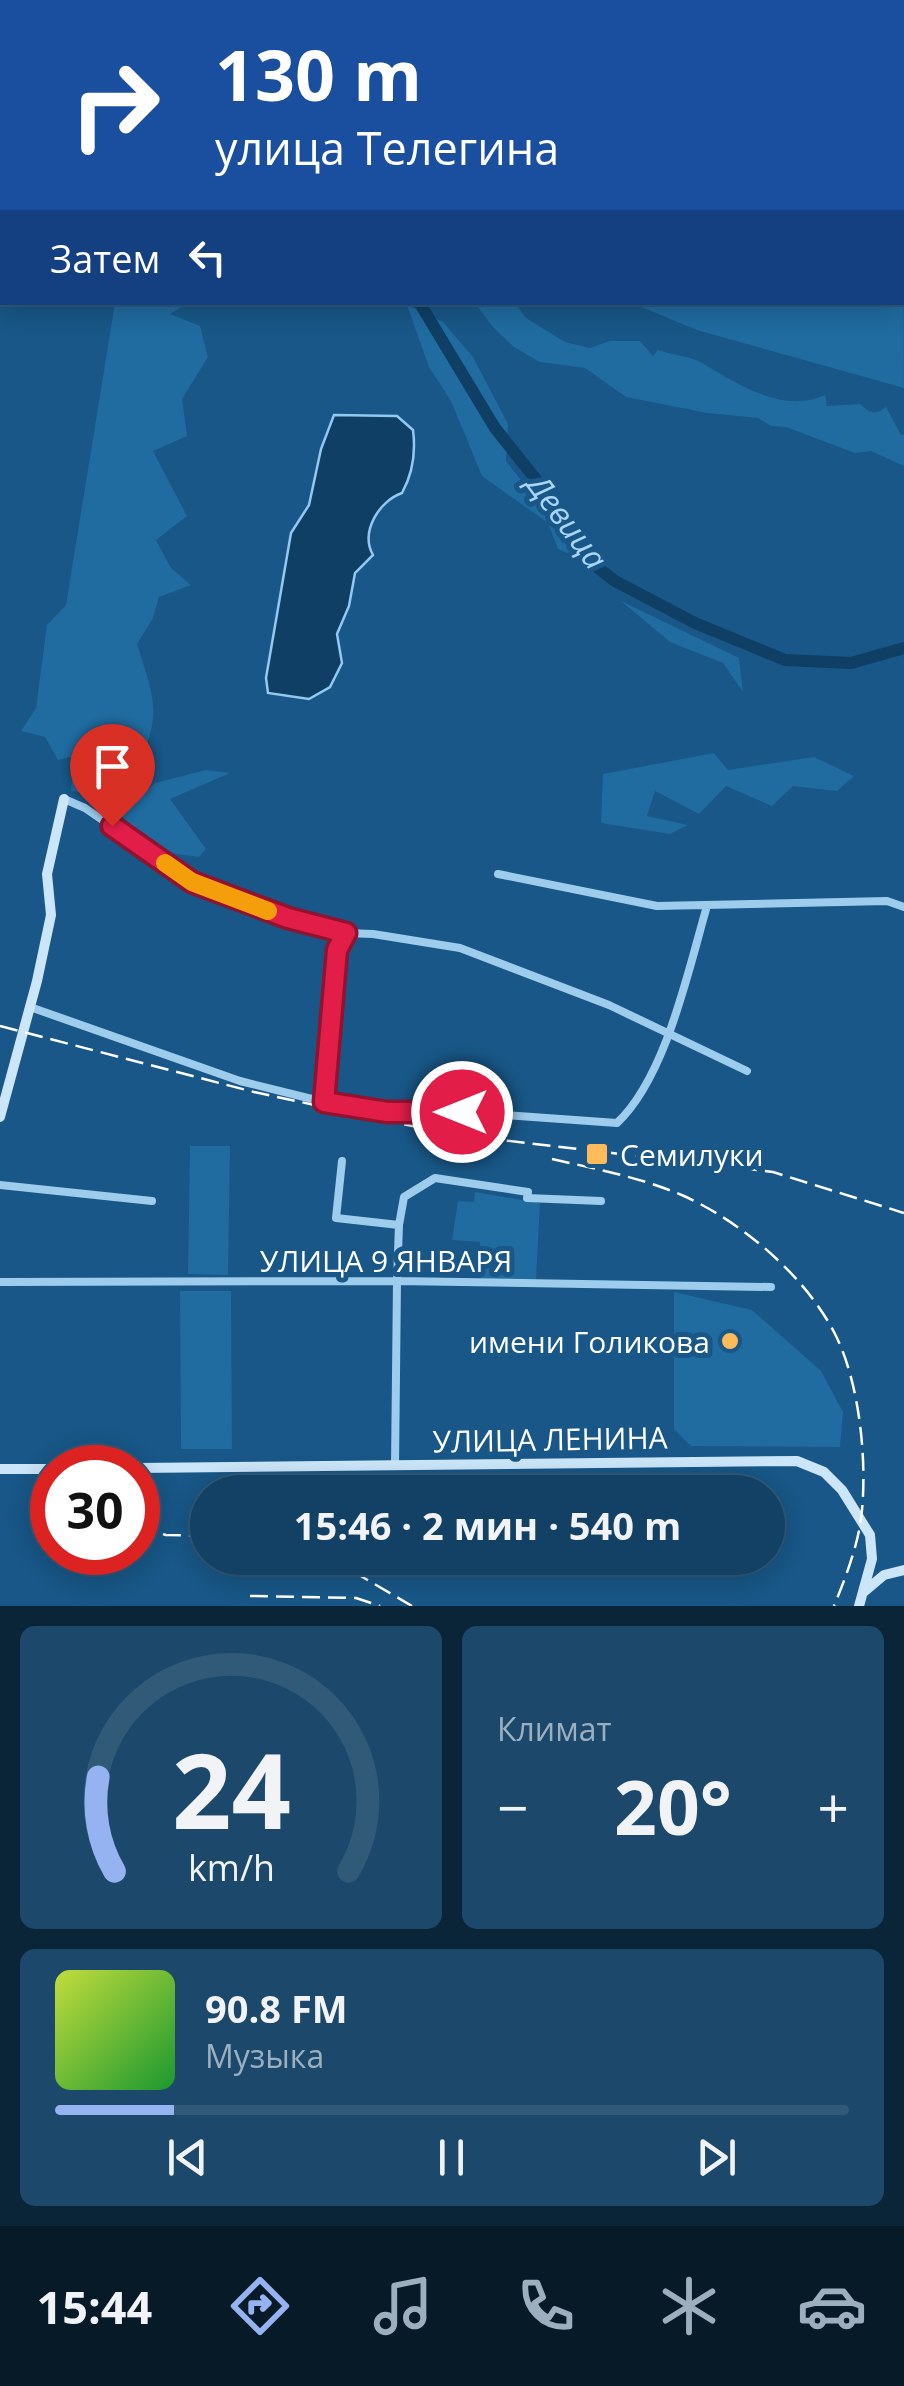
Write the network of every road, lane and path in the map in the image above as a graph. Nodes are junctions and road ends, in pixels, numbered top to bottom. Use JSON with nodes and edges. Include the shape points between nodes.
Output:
{"nodes":[{"id":1,"x":64,"y":798,"type":"joint"},
{"id":2,"x":498,"y":874,"type":"dead end"},
{"id":3,"x":707,"y":906,"type":"junction"},
{"id":4,"x":904,"y":907,"type":"edge"},
{"id":5,"x":346,"y":933,"type":"junction"},
{"id":6,"x":30,"y":1007,"type":"junction"},
{"id":7,"x":670,"y":1032,"type":"junction"},
{"id":8,"x":747,"y":1071,"type":"dead end"},
{"id":9,"x":324,"y":1102,"type":"junction"},
{"id":10,"x":0,"y":1117,"type":"edge"},
{"id":11,"x":342,"y":1161,"type":"dead end"},
{"id":12,"x":0,"y":1185,"type":"edge"},
{"id":13,"x":152,"y":1201,"type":"dead end"},
{"id":14,"x":601,"y":1201,"type":"dead end"},
{"id":15,"x":399,"y":1225,"type":"junction"},
{"id":16,"x":396,"y":1281,"type":"junction"},
{"id":17,"x":0,"y":1282,"type":"edge"},
{"id":18,"x":771,"y":1287,"type":"dead end"},
{"id":19,"x":396,"y":1466,"type":"junction"},
{"id":20,"x":160,"y":1468,"type":"edge"},
{"id":21,"x":0,"y":1469,"type":"edge"},
{"id":22,"x":30,"y":1469,"type":"edge"},
{"id":23,"x":904,"y":1570,"type":"edge"},
{"id":24,"x":864,"y":1592,"type":"junction"},
{"id":25,"x":860,"y":1606,"type":"edge"}],
"edges":[{"from":1,"to":5,"type":"street","via":[[192,882]]},
{"from":1,"to":6,"type":"street","via":[[47,874],[51,915]]},
{"from":2,"to":3,"type":"street","via":[[657,906]]},
{"from":3,"to":4,"type":"street","via":[[887,900]]},
{"from":3,"to":7,"type":"street"},
{"from":5,"to":7,"type":"street","via":[[460,948]]},
{"from":5,"to":9,"type":"street","via":[[337,950]]},
{"from":6,"to":9,"type":"street","via":[[240,1081]]},
{"from":6,"to":10,"type":"street"},
{"from":7,"to":8,"type":"street"},
{"from":7,"to":9,"type":"street","via":[[633,1108],[617,1124],[387,1112]]},
{"from":11,"to":15,"type":"street","via":[[336,1218]]},
{"from":12,"to":13,"type":"street"},
{"from":14,"to":15,"type":"street","via":[[527,1198],[528,1192],[436,1178],[404,1197]]},
{"from":15,"to":16,"type":"street"},
{"from":16,"to":17,"type":"street","name":"УЛИЦА 9 ЯНВАРЯ"},
{"from":16,"to":18,"type":"street","name":"УЛИЦА 9 ЯНВАРЯ"},
{"from":16,"to":19,"type":"street"},
{"from":19,"to":20,"type":"street","name":"УЛИЦА ЛЕНИНА"},
{"from":19,"to":24,"type":"street","name":"УЛИЦА ЛЕНИНА","via":[[797,1461],[824,1472],[842,1490],[870,1535]]},
{"from":21,"to":22,"type":"street"},
{"from":23,"to":24,"type":"street","via":[[884,1575]]},
{"from":24,"to":25,"type":"street","name":"УЛИЦА ЛЕНИНА"}]}
